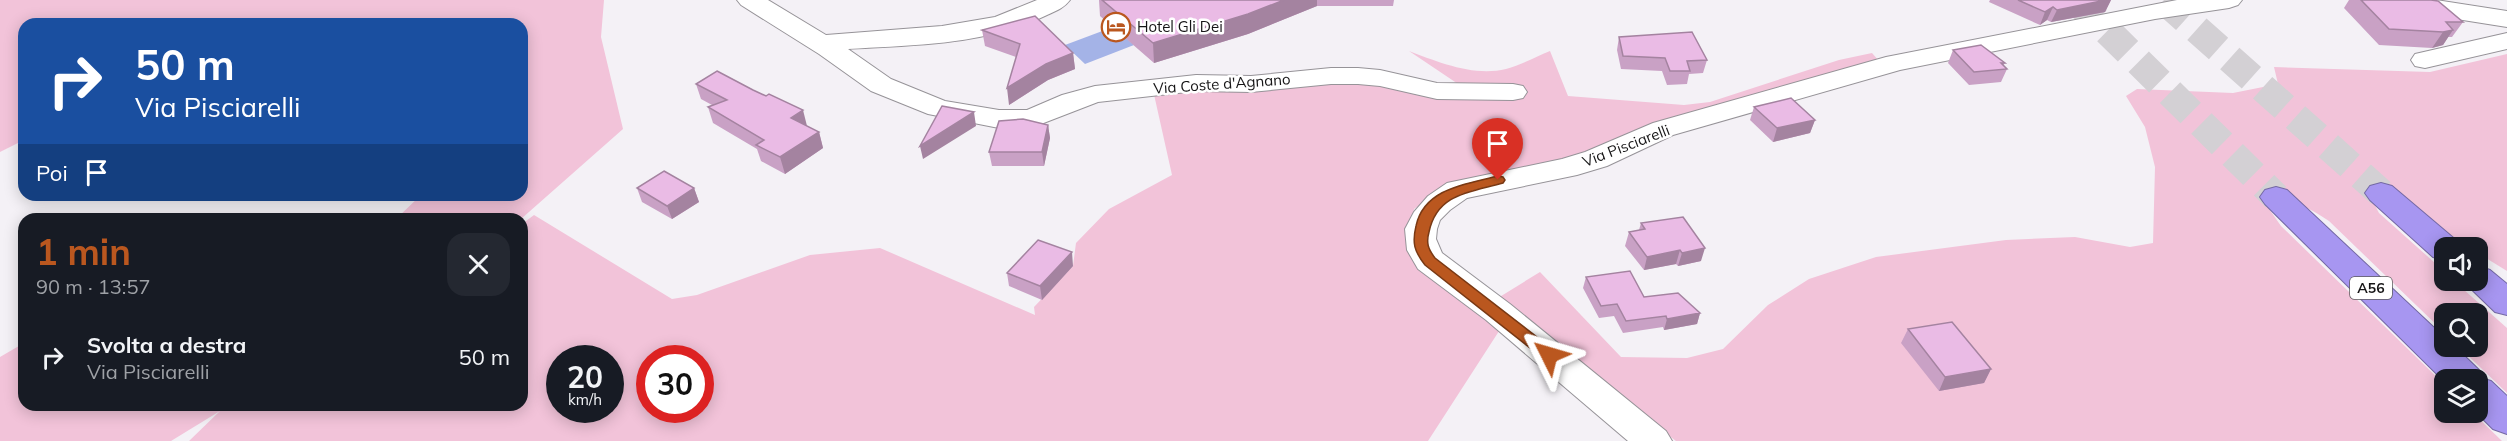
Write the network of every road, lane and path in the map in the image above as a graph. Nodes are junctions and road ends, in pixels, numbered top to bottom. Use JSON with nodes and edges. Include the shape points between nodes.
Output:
{"nodes":[{"id":1,"x":750,"y":0,"type":"edge"},
{"id":2,"x":1058,"y":0,"type":"edge"},
{"id":3,"x":2229,"y":0,"type":"edge"},
{"id":4,"x":2387,"y":0,"type":"edge"},
{"id":5,"x":2199,"y":2,"type":"edge"},
{"id":6,"x":2507,"y":19,"type":"edge"},
{"id":7,"x":2507,"y":41,"type":"edge"},
{"id":8,"x":821,"y":43,"type":"junction"},
{"id":9,"x":2425,"y":60,"type":"dead end"},
{"id":10,"x":1513,"y":92,"type":"dead end"},
{"id":11,"x":2381,"y":193,"type":"tunnel mouth"},
{"id":12,"x":2276,"y":197,"type":"tunnel mouth"},
{"id":13,"x":2434,"y":239,"type":"edge"},
{"id":14,"x":2455,"y":369,"type":"edge"},
{"id":15,"x":2488,"y":401,"type":"edge"},
{"id":16,"x":2507,"y":419,"type":"edge"},
{"id":17,"x":1653,"y":441,"type":"edge"}],
"edges":[{"from":1,"to":8,"type":"street","name":"Via Coste d'Agnano"},
{"from":2,"to":8,"type":"street","via":[[1005,22],[943,34]]},
{"from":3,"to":5,"type":"street","name":"Via Pisciarelli"},
{"from":4,"to":6,"type":"street"},
{"from":5,"to":17,"type":"street","name":"Via Pisciarelli","via":[[1896,63],[1663,129],[1586,162],[1458,190],[1431,207],[1424,219],[1420,242],[1430,261],[1498,312]]},
{"from":7,"to":9,"type":"street"},
{"from":8,"to":10,"type":"street","name":"Via Coste d'Agnano","via":[[881,86],[938,108],[999,119],[1031,118],[1095,94],[1196,83],[1251,84],[1358,76],[1437,91]]},
{"from":11,"to":13,"type":"highway"},
{"from":12,"to":14,"type":"highway","number":"A56"},
{"from":15,"to":16,"type":"highway"}]}
